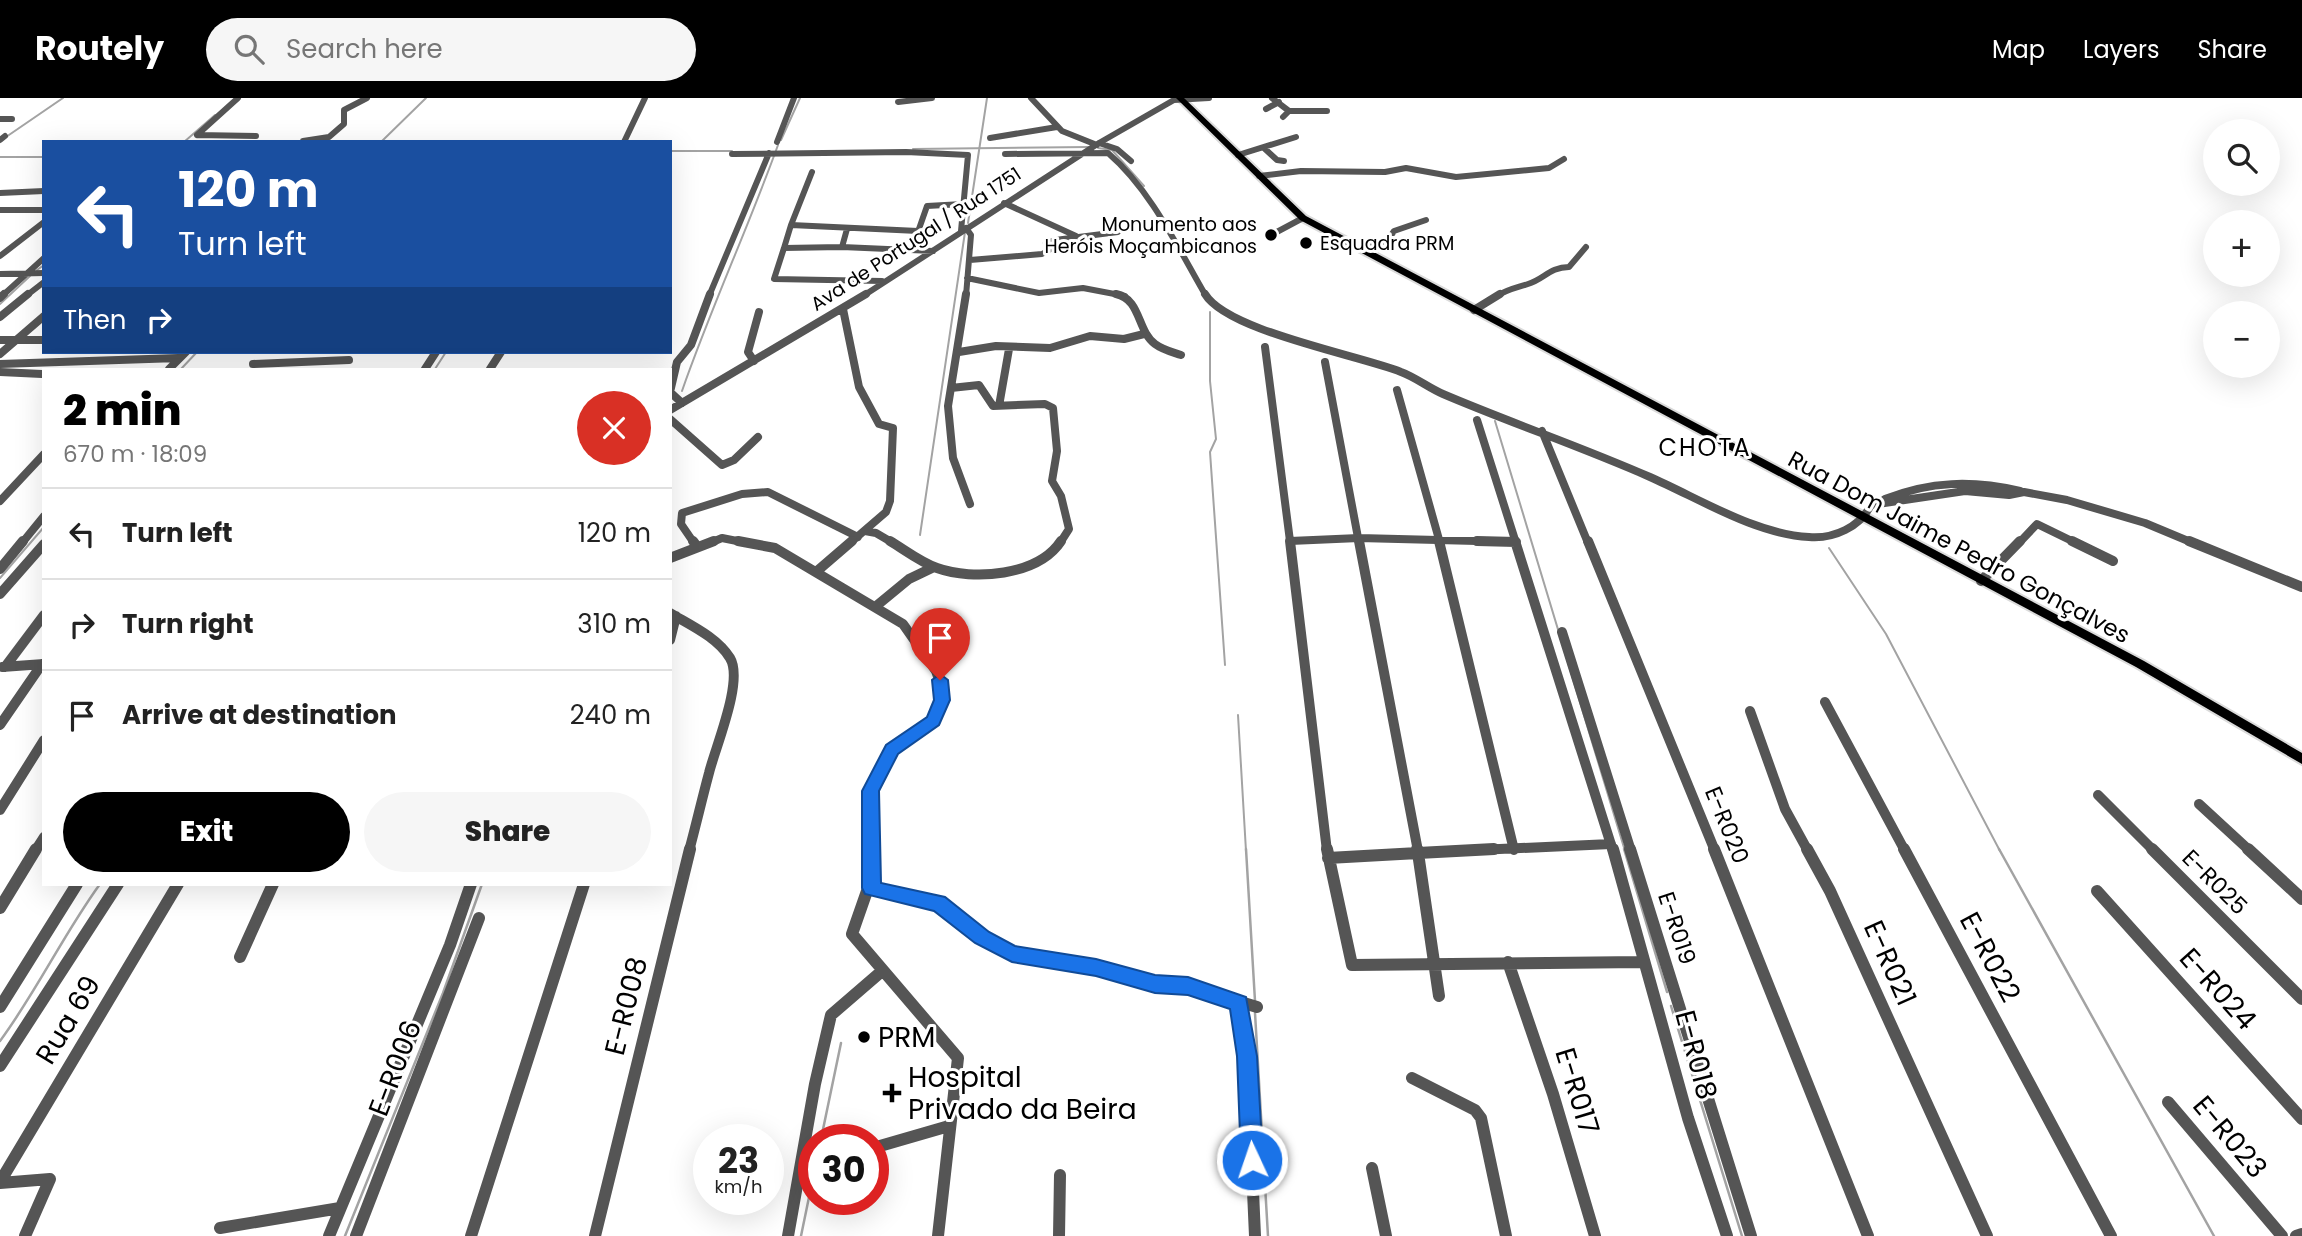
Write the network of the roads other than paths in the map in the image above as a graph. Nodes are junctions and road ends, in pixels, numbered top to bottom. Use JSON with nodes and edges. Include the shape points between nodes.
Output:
{"nodes":[{"id":1,"x":238,"y":98,"type":"edge"},
{"id":2,"x":366,"y":98,"type":"edge"},
{"id":3,"x":645,"y":98,"type":"edge"},
{"id":4,"x":794,"y":98,"type":"edge"},
{"id":5,"x":932,"y":98,"type":"edge"},
{"id":6,"x":1031,"y":98,"type":"edge"},
{"id":7,"x":1158,"y":98,"type":"edge"},
{"id":8,"x":1209,"y":98,"type":"edge"},
{"id":9,"x":1180,"y":99,"type":"edge"},
{"id":10,"x":1275,"y":100,"type":"edge"},
{"id":11,"x":898,"y":102,"type":"dead end"},
{"id":12,"x":1167,"y":104,"type":"junction"},
{"id":13,"x":1266,"y":109,"type":"dead end"},
{"id":14,"x":1289,"y":111,"type":"junction"},
{"id":15,"x":1328,"y":111,"type":"dead end"},
{"id":16,"x":1283,"y":117,"type":"dead end"},
{"id":17,"x":0,"y":119,"type":"edge"},
{"id":18,"x":12,"y":120,"type":"dead end"},
{"id":19,"x":1057,"y":127,"type":"junction"},
{"id":20,"x":256,"y":136,"type":"dead end"},
{"id":21,"x":1296,"y":137,"type":"dead end"},
{"id":22,"x":990,"y":138,"type":"dead end"},
{"id":23,"x":310,"y":140,"type":"edge"},
{"id":24,"x":625,"y":140,"type":"edge"},
{"id":25,"x":777,"y":142,"type":"dead end"},
{"id":26,"x":1098,"y":144,"type":"junction"},
{"id":27,"x":1265,"y":149,"type":"junction"},
{"id":28,"x":1086,"y":152,"type":"junction"},
{"id":29,"x":769,"y":153,"type":"junction"},
{"id":30,"x":732,"y":154,"type":"dead end"},
{"id":31,"x":1005,"y":154,"type":"dead end"},
{"id":32,"x":1238,"y":155,"type":"junction"},
{"id":33,"x":1564,"y":159,"type":"dead end"},
{"id":34,"x":1283,"y":161,"type":"dead end"},
{"id":35,"x":1131,"y":162,"type":"dead end"},
{"id":36,"x":812,"y":172,"type":"dead end"},
{"id":37,"x":1259,"y":176,"type":"junction"},
{"id":38,"x":42,"y":191,"type":"edge"},
{"id":39,"x":0,"y":193,"type":"edge"},
{"id":40,"x":1004,"y":203,"type":"junction"},
{"id":41,"x":963,"y":204,"type":"junction"},
{"id":42,"x":0,"y":210,"type":"edge"},
{"id":43,"x":42,"y":210,"type":"edge"},
{"id":44,"x":1303,"y":218,"type":"junction"},
{"id":45,"x":1426,"y":220,"type":"dead end"},
{"id":46,"x":42,"y":224,"type":"edge"},
{"id":47,"x":791,"y":226,"type":"junction"},
{"id":48,"x":847,"y":229,"type":"junction"},
{"id":49,"x":963,"y":229,"type":"junction"},
{"id":50,"x":918,"y":231,"type":"junction"},
{"id":51,"x":1118,"y":232,"type":"dead end"},
{"id":52,"x":1273,"y":234,"type":"dead end"},
{"id":53,"x":1076,"y":236,"type":"junction"},
{"id":54,"x":842,"y":247,"type":"junction"},
{"id":55,"x":1586,"y":247,"type":"dead end"},
{"id":56,"x":784,"y":248,"type":"junction"},
{"id":57,"x":1359,"y":248,"type":"junction"},
{"id":58,"x":912,"y":249,"type":"junction"},
{"id":59,"x":933,"y":251,"type":"junction"},
{"id":60,"x":0,"y":256,"type":"edge"},
{"id":61,"x":970,"y":260,"type":"junction"},
{"id":62,"x":35,"y":273,"type":"edge"},
{"id":63,"x":0,"y":274,"type":"edge"},
{"id":64,"x":967,"y":278,"type":"junction"},
{"id":65,"x":882,"y":281,"type":"junction"},
{"id":66,"x":42,"y":284,"type":"edge"},
{"id":67,"x":0,"y":298,"type":"edge"},
{"id":68,"x":843,"y":309,"type":"junction"},
{"id":69,"x":1474,"y":310,"type":"junction"},
{"id":70,"x":759,"y":312,"type":"dead end"},
{"id":71,"x":0,"y":317,"type":"edge"},
{"id":72,"x":42,"y":318,"type":"edge"},
{"id":73,"x":1144,"y":334,"type":"junction"},
{"id":74,"x":0,"y":340,"type":"edge"},
{"id":75,"x":16,"y":340,"type":"junction"},
{"id":76,"x":42,"y":340,"type":"edge"},
{"id":77,"x":1265,"y":347,"type":"dead end"},
{"id":78,"x":1009,"y":349,"type":"junction"},
{"id":79,"x":959,"y":352,"type":"junction"},
{"id":80,"x":0,"y":354,"type":"edge"},
{"id":81,"x":183,"y":354,"type":"edge"},
{"id":82,"x":1181,"y":355,"type":"dead end"},
{"id":83,"x":178,"y":358,"type":"junction"},
{"id":84,"x":349,"y":360,"type":"dead end"},
{"id":85,"x":754,"y":361,"type":"junction"},
{"id":86,"x":1325,"y":362,"type":"dead end"},
{"id":87,"x":0,"y":364,"type":"edge"},
{"id":88,"x":253,"y":365,"type":"dead end"},
{"id":89,"x":318,"y":366,"type":"edge"},
{"id":90,"x":170,"y":368,"type":"edge"},
{"id":91,"x":0,"y":372,"type":"edge"},
{"id":92,"x":42,"y":374,"type":"edge"},
{"id":93,"x":672,"y":383,"type":"edge"},
{"id":94,"x":951,"y":388,"type":"junction"},
{"id":95,"x":1397,"y":390,"type":"dead end"},
{"id":96,"x":672,"y":394,"type":"edge"},
{"id":97,"x":682,"y":403,"type":"junction"},
{"id":98,"x":999,"y":406,"type":"junction"},
{"id":99,"x":672,"y":409,"type":"edge"},
{"id":100,"x":1477,"y":420,"type":"dead end"},
{"id":101,"x":672,"y":421,"type":"edge"},
{"id":102,"x":1542,"y":431,"type":"junction"},
{"id":103,"x":758,"y":437,"type":"dead end"},
{"id":104,"x":42,"y":456,"type":"edge"},
{"id":105,"x":0,"y":501,"type":"edge"},
{"id":106,"x":970,"y":504,"type":"dead end"},
{"id":107,"x":1864,"y":517,"type":"junction"},
{"id":108,"x":42,"y":518,"type":"edge"},
{"id":109,"x":868,"y":531,"type":"junction"},
{"id":110,"x":1359,"y":538,"type":"junction"},
{"id":111,"x":1439,"y":540,"type":"junction"},
{"id":112,"x":1290,"y":541,"type":"junction"},
{"id":113,"x":1516,"y":542,"type":"junction"},
{"id":114,"x":696,"y":545,"type":"junction"},
{"id":115,"x":42,"y":546,"type":"edge"},
{"id":116,"x":33,"y":556,"type":"junction"},
{"id":117,"x":42,"y":556,"type":"edge"},
{"id":118,"x":672,"y":557,"type":"edge"},
{"id":119,"x":2113,"y":561,"type":"dead end"},
{"id":120,"x":934,"y":567,"type":"junction"},
{"id":121,"x":0,"y":569,"type":"edge"},
{"id":122,"x":816,"y":572,"type":"junction"},
{"id":123,"x":1981,"y":582,"type":"junction"},
{"id":124,"x":2302,"y":587,"type":"edge"},
{"id":125,"x":0,"y":594,"type":"edge"},
{"id":126,"x":875,"y":607,"type":"junction"},
{"id":127,"x":673,"y":614,"type":"edge"},
{"id":128,"x":42,"y":617,"type":"edge"},
{"id":129,"x":1562,"y":632,"type":"dead end"},
{"id":130,"x":42,"y":664,"type":"edge"},
{"id":131,"x":42,"y":665,"type":"edge"},
{"id":132,"x":2,"y":667,"type":"edge"},
{"id":133,"x":1825,"y":702,"type":"dead end"},
{"id":134,"x":1750,"y":711,"type":"dead end"},
{"id":135,"x":0,"y":725,"type":"edge"},
{"id":136,"x":42,"y":743,"type":"edge"},
{"id":137,"x":2302,"y":759,"type":"edge"},
{"id":138,"x":2098,"y":795,"type":"dead end"},
{"id":139,"x":2199,"y":804,"type":"dead end"},
{"id":140,"x":0,"y":810,"type":"edge"},
{"id":141,"x":42,"y":840,"type":"edge"},
{"id":142,"x":1611,"y":844,"type":"junction"},
{"id":143,"x":1514,"y":850,"type":"junction"},
{"id":144,"x":1418,"y":853,"type":"junction"},
{"id":145,"x":1328,"y":858,"type":"junction"},
{"id":146,"x":76,"y":886,"type":"edge"},
{"id":147,"x":117,"y":886,"type":"edge"},
{"id":148,"x":177,"y":886,"type":"edge"},
{"id":149,"x":273,"y":886,"type":"edge"},
{"id":150,"x":470,"y":886,"type":"edge"},
{"id":151,"x":583,"y":886,"type":"edge"},
{"id":152,"x":871,"y":888,"type":"junction"},
{"id":153,"x":2097,"y":891,"type":"dead end"},
{"id":154,"x":2302,"y":899,"type":"edge"},
{"id":155,"x":0,"y":908,"type":"edge"},
{"id":156,"x":479,"y":918,"type":"dead end"},
{"id":157,"x":240,"y":957,"type":"dead end"},
{"id":158,"x":1436,"y":962,"type":"junction"},
{"id":159,"x":1508,"y":962,"type":"junction"},
{"id":160,"x":1642,"y":962,"type":"junction"},
{"id":161,"x":882,"y":971,"type":"junction"},
{"id":162,"x":1439,"y":996,"type":"dead end"},
{"id":163,"x":1655,"y":998,"type":"junction"},
{"id":164,"x":1677,"y":998,"type":"junction"},
{"id":165,"x":2302,"y":999,"type":"edge"},
{"id":166,"x":2,"y":1002,"type":"edge"},
{"id":167,"x":1239,"y":1003,"type":"junction"},
{"id":168,"x":1257,"y":1007,"type":"dead end"},
{"id":169,"x":0,"y":1066,"type":"edge"},
{"id":170,"x":1412,"y":1078,"type":"dead end"},
{"id":171,"x":2168,"y":1102,"type":"dead end"},
{"id":172,"x":2302,"y":1119,"type":"edge"},
{"id":173,"x":809,"y":1124,"type":"edge"},
{"id":174,"x":949,"y":1126,"type":"junction"},
{"id":175,"x":889,"y":1143,"type":"edge"},
{"id":176,"x":1372,"y":1168,"type":"dead end"},
{"id":177,"x":1060,"y":1175,"type":"dead end"},
{"id":178,"x":798,"y":1180,"type":"edge"},
{"id":179,"x":0,"y":1182,"type":"edge"},
{"id":180,"x":340,"y":1208,"type":"junction"},
{"id":181,"x":220,"y":1228,"type":"dead end"},
{"id":182,"x":2302,"y":1234,"type":"edge"},
{"id":183,"x":25,"y":1236,"type":"edge"},
{"id":184,"x":329,"y":1236,"type":"edge"},
{"id":185,"x":356,"y":1236,"type":"edge"},
{"id":186,"x":471,"y":1236,"type":"edge"},
{"id":187,"x":595,"y":1236,"type":"edge"},
{"id":188,"x":788,"y":1236,"type":"edge"},
{"id":189,"x":938,"y":1236,"type":"edge"},
{"id":190,"x":1059,"y":1236,"type":"edge"},
{"id":191,"x":1255,"y":1236,"type":"edge"},
{"id":192,"x":1386,"y":1236,"type":"edge"},
{"id":193,"x":1506,"y":1236,"type":"edge"},
{"id":194,"x":1595,"y":1236,"type":"edge"},
{"id":195,"x":1727,"y":1236,"type":"edge"},
{"id":196,"x":1751,"y":1236,"type":"edge"},
{"id":197,"x":1868,"y":1236,"type":"edge"},
{"id":198,"x":1987,"y":1236,"type":"edge"},
{"id":199,"x":2111,"y":1236,"type":"edge"},
{"id":200,"x":2282,"y":1236,"type":"edge"},
{"id":201,"x":2295,"y":1236,"type":"edge"}],
"edges":[{"from":1,"to":20,"type":"street","via":[[197,135]]},
{"from":2,"to":23,"type":"street","via":[[344,110],[344,124],[329,137]]},
{"from":3,"to":24,"type":"street"},
{"from":4,"to":25,"type":"street"},
{"from":5,"to":11,"type":"street"},
{"from":6,"to":19,"type":"street"},
{"from":7,"to":12,"type":"street"},
{"from":8,"to":9,"type":"street","name":"Ava de Portugal / Rua 1751"},
{"from":9,"to":12,"type":"street","name":"Ava de Portugal / Rua 1751"},
{"from":9,"to":32,"type":"main road","name":"Rua Dom Jaime Pedro Gonçalves"},
{"from":10,"to":13,"type":"street"},
{"from":10,"to":14,"type":"street"},
{"from":12,"to":26,"type":"street","name":"Ava de Portugal / Rua 1751"},
{"from":14,"to":15,"type":"street"},
{"from":14,"to":16,"type":"street"},
{"from":17,"to":18,"type":"street"},
{"from":19,"to":22,"type":"street"},
{"from":19,"to":26,"type":"street"},
{"from":21,"to":27,"type":"street"},
{"from":26,"to":28,"type":"street","name":"Ava de Portugal / Rua 1751"},
{"from":26,"to":35,"type":"street","via":[[1117,149]]},
{"from":27,"to":32,"type":"street"},
{"from":27,"to":34,"type":"street"},
{"from":28,"to":31,"type":"street"},
{"from":28,"to":40,"type":"street","name":"Ava de Portugal / Rua 1751"},
{"from":28,"to":102,"type":"street","via":[[1108,153],[1122,165],[1163,222],[1208,299],[1222,312],[1318,348],[1402,372],[1441,393]]},
{"from":29,"to":30,"type":"street"},
{"from":29,"to":41,"type":"street","via":[[964,154],[970,158]]},
{"from":29,"to":93,"type":"street","via":[[691,345],[677,362]]},
{"from":32,"to":37,"type":"main road","name":"Rua Dom Jaime Pedro Gonçalves"},
{"from":33,"to":37,"type":"street","via":[[1549,168],[1456,177],[1406,168]]},
{"from":36,"to":47,"type":"street"},
{"from":37,"to":44,"type":"main road","name":"Rua Dom Jaime Pedro Gonçalves"},
{"from":38,"to":39,"type":"street"},
{"from":40,"to":49,"type":"street","name":"Ava de Portugal / Rua 1751"},
{"from":40,"to":53,"type":"street","via":[[1043,217],[1048,224]]},
{"from":41,"to":49,"type":"street"},
{"from":41,"to":50,"type":"street","via":[[927,206]]},
{"from":42,"to":43,"type":"street"},
{"from":44,"to":52,"type":"street"},
{"from":44,"to":57,"type":"main road","name":"Rua Dom Jaime Pedro Gonçalves"},
{"from":45,"to":57,"type":"street","via":[[1396,229],[1388,240]]},
{"from":46,"to":60,"type":"street"},
{"from":47,"to":48,"type":"street"},
{"from":47,"to":56,"type":"street"},
{"from":48,"to":50,"type":"street"},
{"from":48,"to":54,"type":"street"},
{"from":49,"to":59,"type":"street","name":"Ava de Portugal / Rua 1751"},
{"from":49,"to":61,"type":"street","via":[[971,235]]},
{"from":50,"to":58,"type":"street"},
{"from":51,"to":53,"type":"street"},
{"from":53,"to":61,"type":"street","via":[[1046,243],[1051,249],[1042,254]]},
{"from":54,"to":56,"type":"street"},
{"from":54,"to":58,"type":"street"},
{"from":55,"to":69,"type":"street","via":[[1569,267],[1555,267],[1537,280],[1515,285]]},
{"from":56,"to":65,"type":"street","via":[[774,279]]},
{"from":57,"to":69,"type":"main road","name":"Rua Dom Jaime Pedro Gonçalves"},
{"from":58,"to":59,"type":"street"},
{"from":59,"to":65,"type":"street","name":"Ava de Portugal / Rua 1751"},
{"from":61,"to":64,"type":"street"},
{"from":62,"to":63,"type":"street"},
{"from":62,"to":67,"type":"street"},
{"from":64,"to":73,"type":"street","via":[[1039,293],[1083,288],[1125,296]]},
{"from":64,"to":79,"type":"street"},
{"from":65,"to":68,"type":"street","name":"Ava de Portugal / Rua 1751"},
{"from":66,"to":71,"type":"street"},
{"from":68,"to":85,"type":"street","name":"Ava de Portugal / Rua 1751"},
{"from":68,"to":109,"type":"street","via":[[860,392],[879,424],[893,428],[890,501]]},
{"from":69,"to":107,"type":"main road","name":"Rua Dom Jaime Pedro Gonçalves"},
{"from":70,"to":85,"type":"street","via":[[748,352]]},
{"from":72,"to":75,"type":"street"},
{"from":73,"to":78,"type":"street","via":[[1124,340],[1090,336],[1050,348]]},
{"from":73,"to":82,"type":"street","via":[[1157,347]]},
{"from":74,"to":75,"type":"street"},
{"from":75,"to":76,"type":"street"},
{"from":75,"to":80,"type":"street"},
{"from":77,"to":112,"type":"street"},
{"from":78,"to":79,"type":"street","via":[[996,346]]},
{"from":78,"to":98,"type":"street"},
{"from":79,"to":94,"type":"street"},
{"from":81,"to":83,"type":"street"},
{"from":83,"to":87,"type":"street"},
{"from":83,"to":90,"type":"street"},
{"from":84,"to":89,"type":"street"},
{"from":85,"to":97,"type":"street","name":"Ava de Portugal / Rua 1751"},
{"from":86,"to":110,"type":"street"},
{"from":88,"to":89,"type":"street"},
{"from":91,"to":92,"type":"street"},
{"from":94,"to":98,"type":"street","via":[[979,385],[993,406]]},
{"from":94,"to":106,"type":"street","via":[[948,406],[953,458]]},
{"from":95,"to":111,"type":"street"},
{"from":96,"to":97,"type":"street"},
{"from":97,"to":99,"type":"street","name":"Ava de Portugal / Rua 1751"},
{"from":98,"to":120,"type":"street","via":[[1045,404],[1053,408],[1057,452],[1052,481],[1070,526],[1051,555],[1019,568],[961,575]]},
{"from":100,"to":113,"type":"street","name":"E-R018"},
{"from":101,"to":103,"type":"street","via":[[722,465]]},
{"from":102,"to":107,"type":"street","via":[[1781,532],[1834,536]]},
{"from":102,"to":197,"type":"street","name":"E-R020"},
{"from":104,"to":105,"type":"street"},
{"from":107,"to":123,"type":"main road","name":"Rua Dom Jaime Pedro Gonçalves"},
{"from":107,"to":124,"type":"street","via":[[1871,505],[1954,492],[2024,492],[2145,523]]},
{"from":108,"to":121,"type":"street"},
{"from":109,"to":114,"type":"street","via":[[773,493],[754,492],[682,513],[683,527]]},
{"from":109,"to":120,"type":"street"},
{"from":109,"to":122,"type":"street"},
{"from":110,"to":111,"type":"street"},
{"from":110,"to":112,"type":"street"},
{"from":110,"to":144,"type":"street"},
{"from":111,"to":113,"type":"street"},
{"from":111,"to":143,"type":"street"},
{"from":112,"to":145,"type":"street"},
{"from":113,"to":142,"type":"street","name":"E-R018"},
{"from":114,"to":118,"type":"street"},
{"from":114,"to":122,"type":"street","via":[[722,538],[775,548]]},
{"from":115,"to":116,"type":"street"},
{"from":116,"to":117,"type":"street"},
{"from":116,"to":125,"type":"street"},
{"from":119,"to":123,"type":"street","via":[[2037,524]]},
{"from":120,"to":126,"type":"street","via":[[911,574]]},
{"from":122,"to":126,"type":"street"},
{"from":123,"to":137,"type":"main road","name":"Rua Dom Jaime Pedro Gonçalves","via":[[2140,664]]},
{"from":126,"to":152,"type":"street","via":[[909,629],[942,687],[934,720],[892,750],[870,791]]},
{"from":127,"to":187,"type":"street","name":"E-R008","via":[[721,647],[733,667],[731,704],[705,787]]},
{"from":128,"to":132,"type":"street"},
{"from":129,"to":164,"type":"street","name":"E-R019"},
{"from":130,"to":132,"type":"street"},
{"from":131,"to":135,"type":"street"},
{"from":133,"to":199,"type":"street","name":"E-R022"},
{"from":134,"to":198,"type":"street","name":"E-R021","via":[[1785,809],[1830,891]]},
{"from":136,"to":140,"type":"street"},
{"from":138,"to":165,"type":"street","name":"E-R025"},
{"from":139,"to":154,"type":"street"},
{"from":141,"to":155,"type":"street"},
{"from":142,"to":143,"type":"street"},
{"from":142,"to":160,"type":"street","name":"E-R018"},
{"from":143,"to":144,"type":"street"},
{"from":144,"to":145,"type":"street"},
{"from":144,"to":158,"type":"street"},
{"from":145,"to":158,"type":"street","via":[[1352,965]]},
{"from":146,"to":166,"type":"street"},
{"from":147,"to":169,"type":"street"},
{"from":148,"to":179,"type":"street","name":"Rua 69"},
{"from":149,"to":157,"type":"street"},
{"from":150,"to":180,"type":"street"},
{"from":151,"to":186,"type":"street","via":[[544,997]]},
{"from":152,"to":161,"type":"street","via":[[852,934]]},
{"from":152,"to":167,"type":"street","via":[[939,903],[1012,954],[1096,968],[1155,984],[1188,986]]},
{"from":153,"to":172,"type":"street","name":"E-R024"},
{"from":156,"to":185,"type":"street","name":"E-R006"},
{"from":158,"to":159,"type":"street"},
{"from":158,"to":162,"type":"street"},
{"from":159,"to":160,"type":"street"},
{"from":159,"to":194,"type":"street","name":"E-R017"},
{"from":160,"to":163,"type":"street","name":"E-R018"},
{"from":161,"to":173,"type":"street","via":[[831,1015]]},
{"from":161,"to":174,"type":"street","via":[[958,1058]]},
{"from":163,"to":164,"type":"street"},
{"from":163,"to":195,"type":"street","name":"E-R018"},
{"from":164,"to":196,"type":"street","name":"E-R019"},
{"from":167,"to":168,"type":"street"},
{"from":167,"to":191,"type":"street","via":[[1247,1056]]},
{"from":170,"to":193,"type":"street","via":[[1475,1110],[1481,1118]]},
{"from":171,"to":200,"type":"street","name":"E-R023"},
{"from":174,"to":175,"type":"street"},
{"from":174,"to":189,"type":"street"},
{"from":176,"to":192,"type":"street"},
{"from":177,"to":190,"type":"street"},
{"from":178,"to":188,"type":"street"},
{"from":179,"to":183,"type":"street","via":[[50,1180]]},
{"from":180,"to":181,"type":"street"},
{"from":180,"to":184,"type":"street"},
{"from":182,"to":201,"type":"street"}]}
